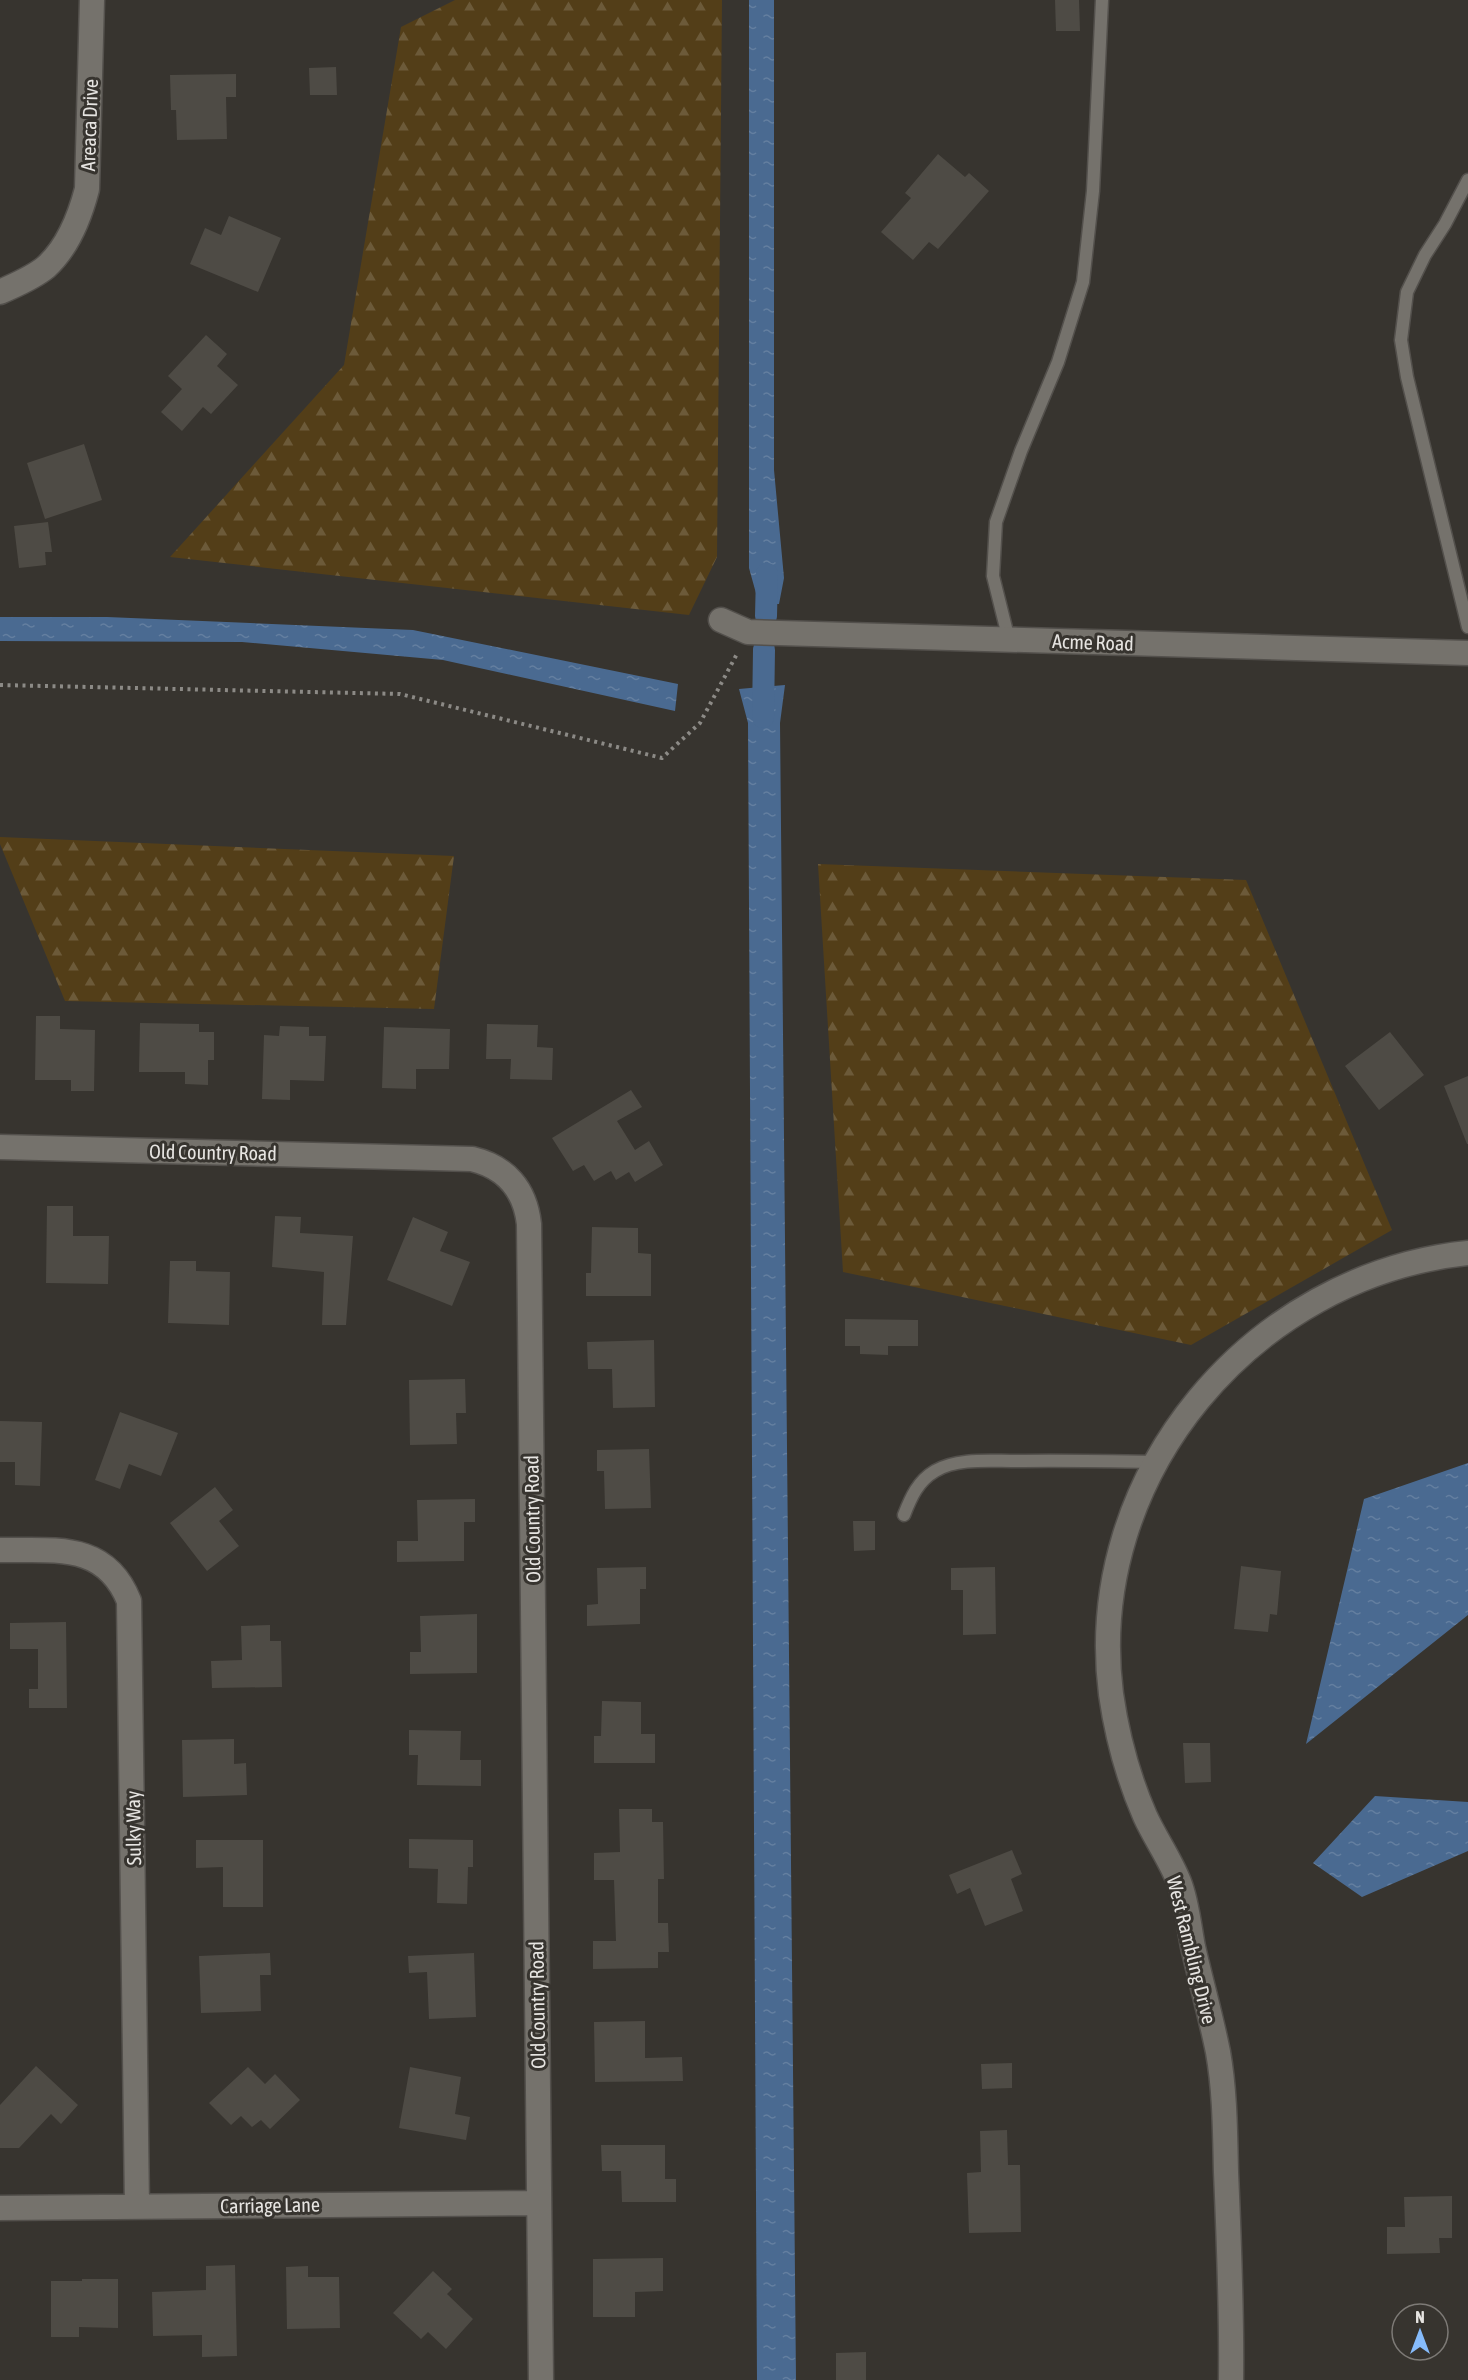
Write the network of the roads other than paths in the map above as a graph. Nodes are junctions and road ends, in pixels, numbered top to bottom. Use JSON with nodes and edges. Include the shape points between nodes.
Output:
{"nodes":[{"id":1,"x":92,"y":0,"type":"edge"},
{"id":2,"x":1102,"y":0,"type":"edge"},
{"id":3,"x":1468,"y":180,"type":"edge"},
{"id":4,"x":0,"y":292,"type":"edge"},
{"id":5,"x":721,"y":620,"type":"dead end"},
{"id":6,"x":1468,"y":627,"type":"edge"},
{"id":7,"x":1009,"y":640,"type":"junction"},
{"id":8,"x":1468,"y":653,"type":"edge"},
{"id":9,"x":0,"y":1147,"type":"edge"},
{"id":10,"x":1468,"y":1254,"type":"edge"},
{"id":11,"x":1157,"y":1462,"type":"junction"},
{"id":12,"x":904,"y":1515,"type":"dead end"},
{"id":13,"x":0,"y":1550,"type":"edge"},
{"id":14,"x":539,"y":2203,"type":"junction"},
{"id":15,"x":137,"y":2207,"type":"junction"},
{"id":16,"x":0,"y":2208,"type":"edge"},
{"id":17,"x":541,"y":2380,"type":"edge"},
{"id":18,"x":1231,"y":2380,"type":"edge"}],
"edges":[{"from":1,"to":4,"type":"street","name":"Areaca Drive","via":[[87,189],[71,232],[46,267]]},
{"from":2,"to":7,"type":"lane","via":[[1093,191],[1083,282],[1058,362],[996,522],[993,576]]},
{"from":3,"to":6,"type":"lane","via":[[1407,292],[1401,340]]},
{"from":5,"to":7,"type":"street","name":"Acme Road","via":[[748,632]]},
{"from":7,"to":8,"type":"street","name":"Acme Road"},
{"from":9,"to":14,"type":"street","name":"Old Country Road","via":[[472,1158],[501,1170],[521,1193],[529,1224]]},
{"from":10,"to":11,"type":"street","name":"West Rambling Drive","via":[[1413,1262],[1366,1277],[1278,1323],[1205,1390],[1175,1429]]},
{"from":11,"to":12,"type":"lane","via":[[955,1464],[924,1478]]},
{"from":11,"to":18,"type":"street","name":"West Rambling Drive","via":[[1131,1518],[1118,1565],[1109,1642],[1111,1691],[1119,1740],[1133,1788],[1180,1883],[1218,2052],[1232,2290]]},
{"from":13,"to":15,"type":"street","name":"Sulky Way","via":[[73,1551],[88,1556],[114,1574],[129,1601]]},
{"from":14,"to":15,"type":"street","name":"Carriage Lane"},
{"from":14,"to":17,"type":"street","name":"Old Country Road"},
{"from":15,"to":16,"type":"street","name":"Carriage Lane"}]}
